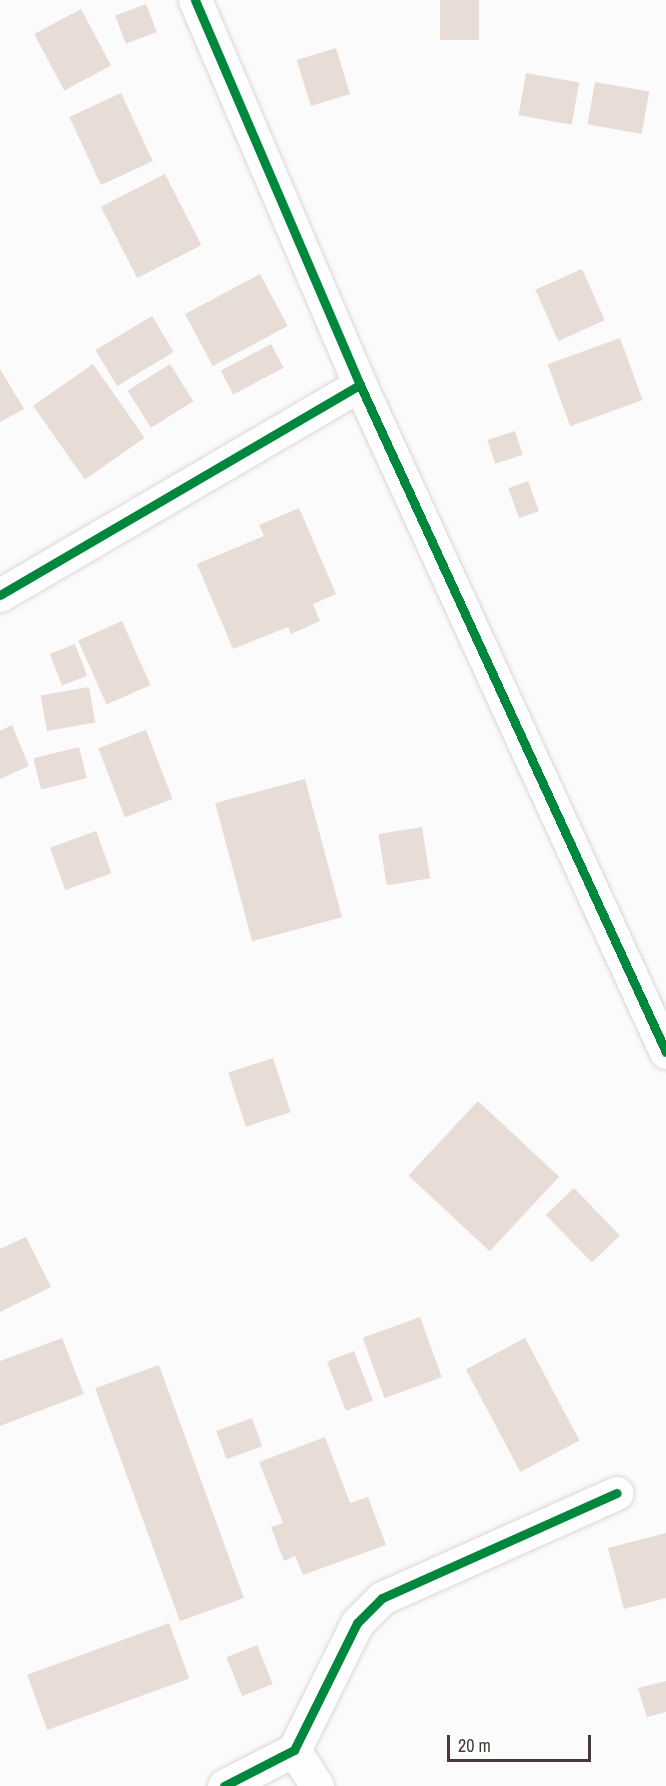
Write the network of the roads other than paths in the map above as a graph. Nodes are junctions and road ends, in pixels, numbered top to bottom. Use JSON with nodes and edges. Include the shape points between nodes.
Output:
{"nodes":[{"id":1,"x":195,"y":0,"type":"edge"},
{"id":2,"x":360,"y":385,"type":"junction"},
{"id":3,"x":0,"y":595,"type":"edge"},
{"id":4,"x":666,"y":1052,"type":"edge"},
{"id":5,"x":616,"y":1493,"type":"dead end"},
{"id":6,"x":294,"y":1750,"type":"junction"},
{"id":7,"x":224,"y":1786,"type":"edge"},
{"id":8,"x":316,"y":1786,"type":"edge"}],
"edges":[{"from":1,"to":2,"type":"street"},
{"from":2,"to":3,"type":"street"},
{"from":2,"to":4,"type":"street"},
{"from":5,"to":6,"type":"street","via":[[382,1598],[357,1623]]},
{"from":6,"to":7,"type":"street"},
{"from":6,"to":8,"type":"street"}]}
